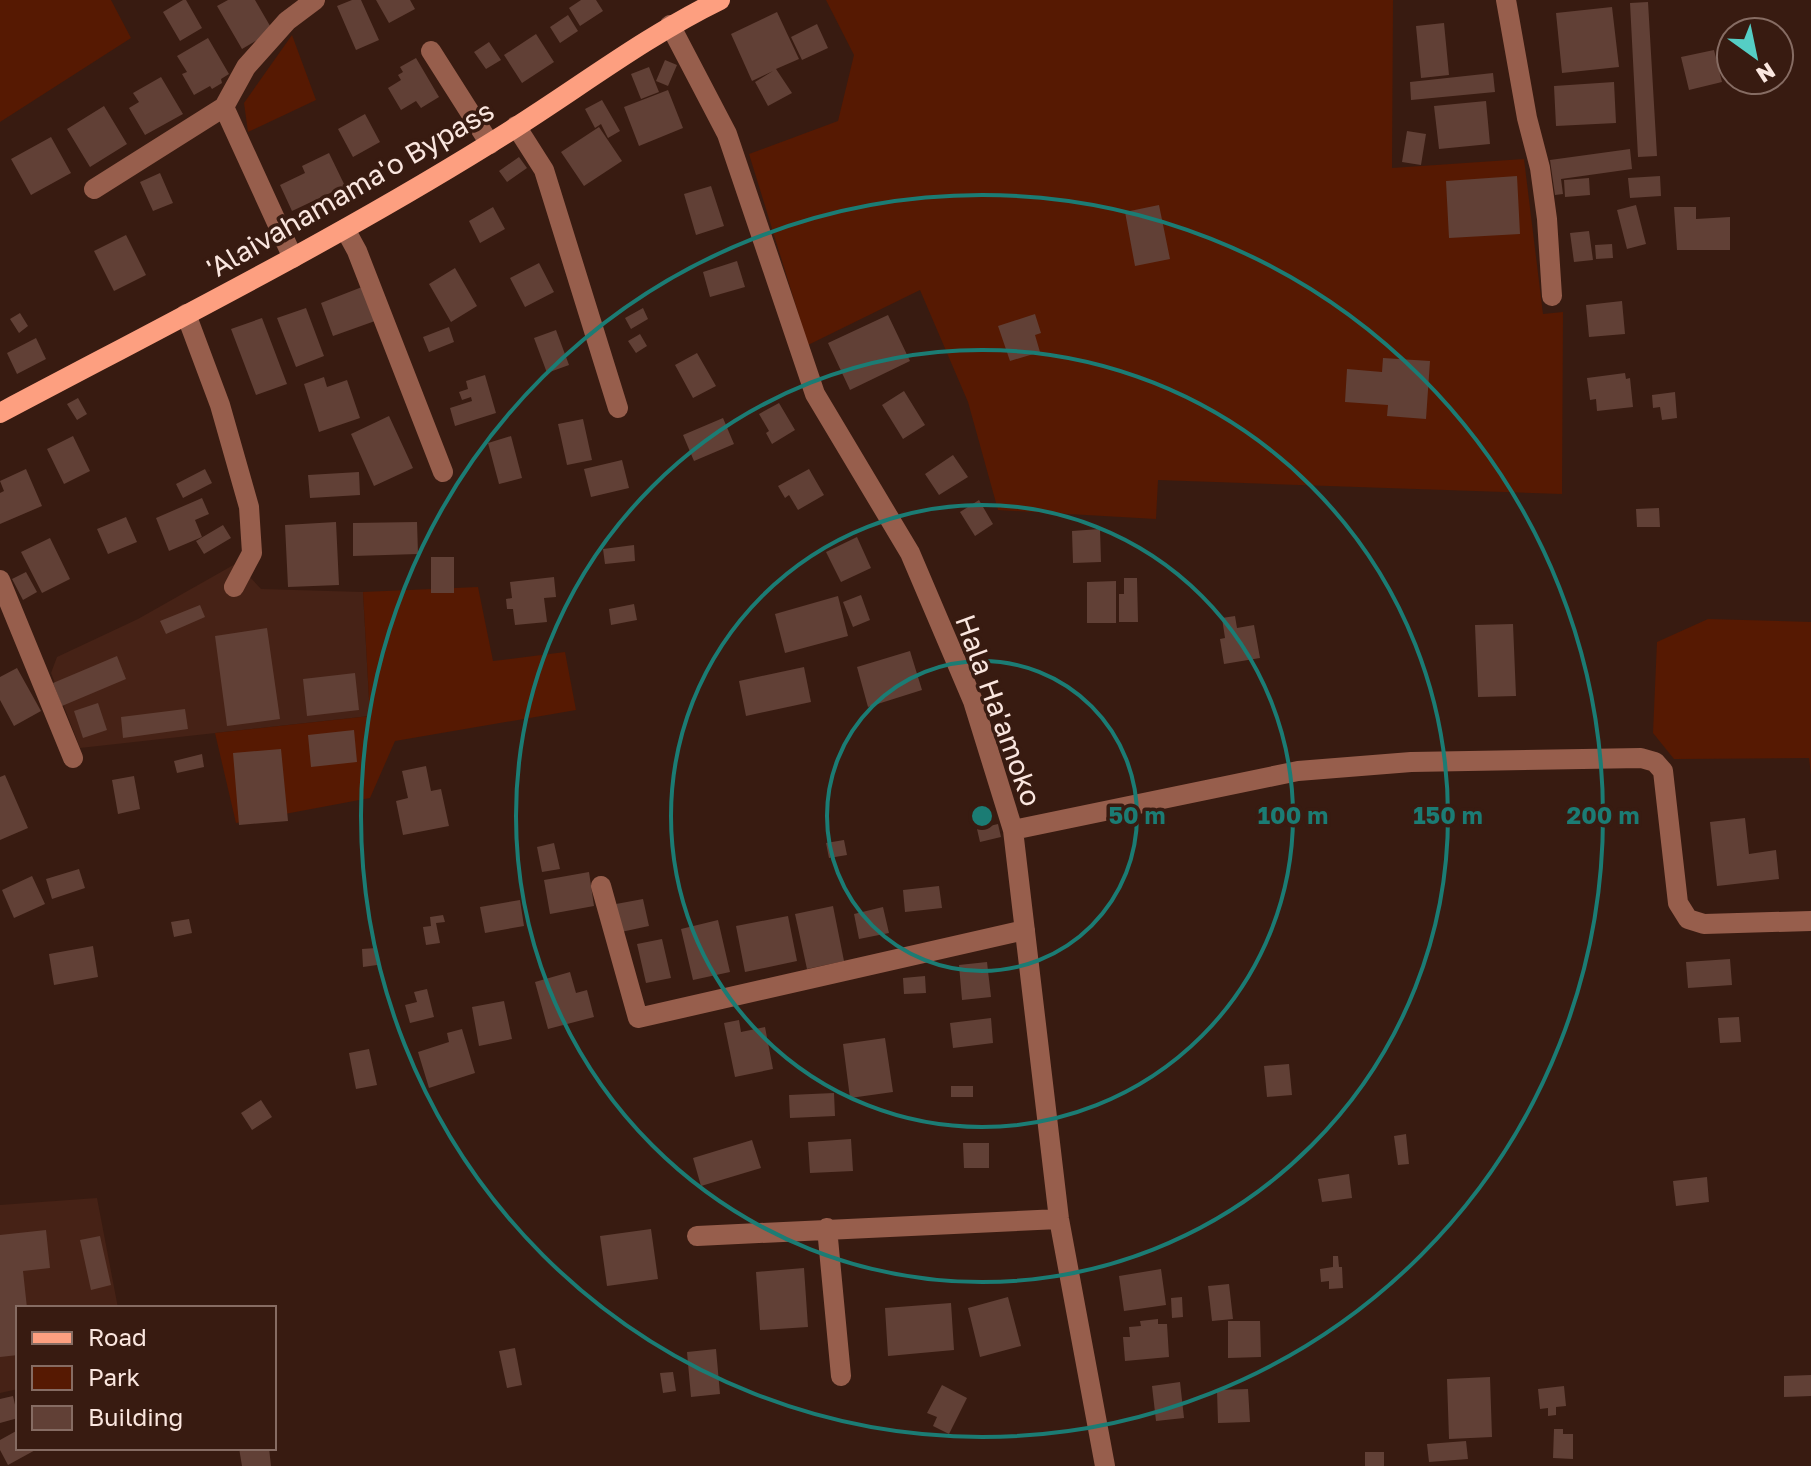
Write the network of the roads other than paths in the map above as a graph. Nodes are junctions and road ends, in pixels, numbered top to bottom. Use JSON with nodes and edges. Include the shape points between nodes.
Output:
{"nodes":[{"id":1,"x":315,"y":0,"type":"edge"},
{"id":2,"x":720,"y":0,"type":"edge"},
{"id":3,"x":1506,"y":0,"type":"edge"},
{"id":4,"x":670,"y":25,"type":"junction"},
{"id":5,"x":431,"y":51,"type":"dead end"},
{"id":6,"x":224,"y":107,"type":"junction"},
{"id":7,"x":516,"y":126,"type":"junction"},
{"id":8,"x":490,"y":144,"type":"junction"},
{"id":9,"x":94,"y":189,"type":"dead end"},
{"id":10,"x":345,"y":229,"type":"junction"},
{"id":11,"x":293,"y":258,"type":"junction"},
{"id":12,"x":1552,"y":296,"type":"dead end"},
{"id":13,"x":186,"y":314,"type":"junction"},
{"id":14,"x":618,"y":408,"type":"dead end"},
{"id":15,"x":0,"y":413,"type":"edge"},
{"id":16,"x":443,"y":472,"type":"dead end"},
{"id":17,"x":0,"y":580,"type":"edge"},
{"id":18,"x":234,"y":587,"type":"dead end"},
{"id":19,"x":73,"y":758,"type":"dead end"},
{"id":20,"x":1013,"y":830,"type":"junction"},
{"id":21,"x":601,"y":886,"type":"dead end"},
{"id":22,"x":1811,"y":921,"type":"edge"},
{"id":23,"x":1025,"y":930,"type":"junction"},
{"id":24,"x":1059,"y":1219,"type":"junction"},
{"id":25,"x":827,"y":1228,"type":"junction"},
{"id":26,"x":697,"y":1236,"type":"dead end"},
{"id":27,"x":841,"y":1376,"type":"dead end"},
{"id":28,"x":1105,"y":1466,"type":"edge"}],
"edges":[{"from":1,"to":6,"type":"street","via":[[287,21],[246,67]]},
{"from":2,"to":4,"type":"main road","name":"'Alaivahamama'o Bypass"},
{"from":3,"to":12,"type":"street","via":[[1540,168]]},
{"from":4,"to":7,"type":"main road","name":"'Alaivahamama'o Bypass"},
{"from":4,"to":20,"type":"street","name":"Hala Ha'amoko","via":[[727,134],[815,394],[916,567],[973,701]]},
{"from":5,"to":8,"type":"street"},
{"from":6,"to":9,"type":"street"},
{"from":6,"to":11,"type":"street"},
{"from":7,"to":8,"type":"main road","name":"'Alaivahamama'o Bypass"},
{"from":7,"to":14,"type":"street","via":[[544,170]]},
{"from":8,"to":10,"type":"main road","name":"'Alaivahamama'o Bypass"},
{"from":10,"to":11,"type":"main road","name":"'Alaivahamama'o Bypass"},
{"from":10,"to":16,"type":"street"},
{"from":11,"to":13,"type":"main road","name":"'Alaivahamama'o Bypass"},
{"from":13,"to":15,"type":"main road","name":"'Alaivahamama'o Bypass"},
{"from":13,"to":18,"type":"street","via":[[220,405],[249,507],[252,553]]},
{"from":17,"to":19,"type":"street"},
{"from":20,"to":22,"type":"street","via":[[1298,771],[1411,762],[1641,758],[1663,771],[1678,903],[1688,919],[1704,924]]},
{"from":20,"to":23,"type":"street","name":"Hala Ha'amoko"},
{"from":21,"to":23,"type":"street","via":[[638,1018]]},
{"from":23,"to":24,"type":"street","name":"Hala Ha'amoko"},
{"from":24,"to":25,"type":"street"},
{"from":24,"to":28,"type":"street","name":"Hala Ha'amoko"},
{"from":25,"to":26,"type":"street"},
{"from":25,"to":27,"type":"street"}]}
